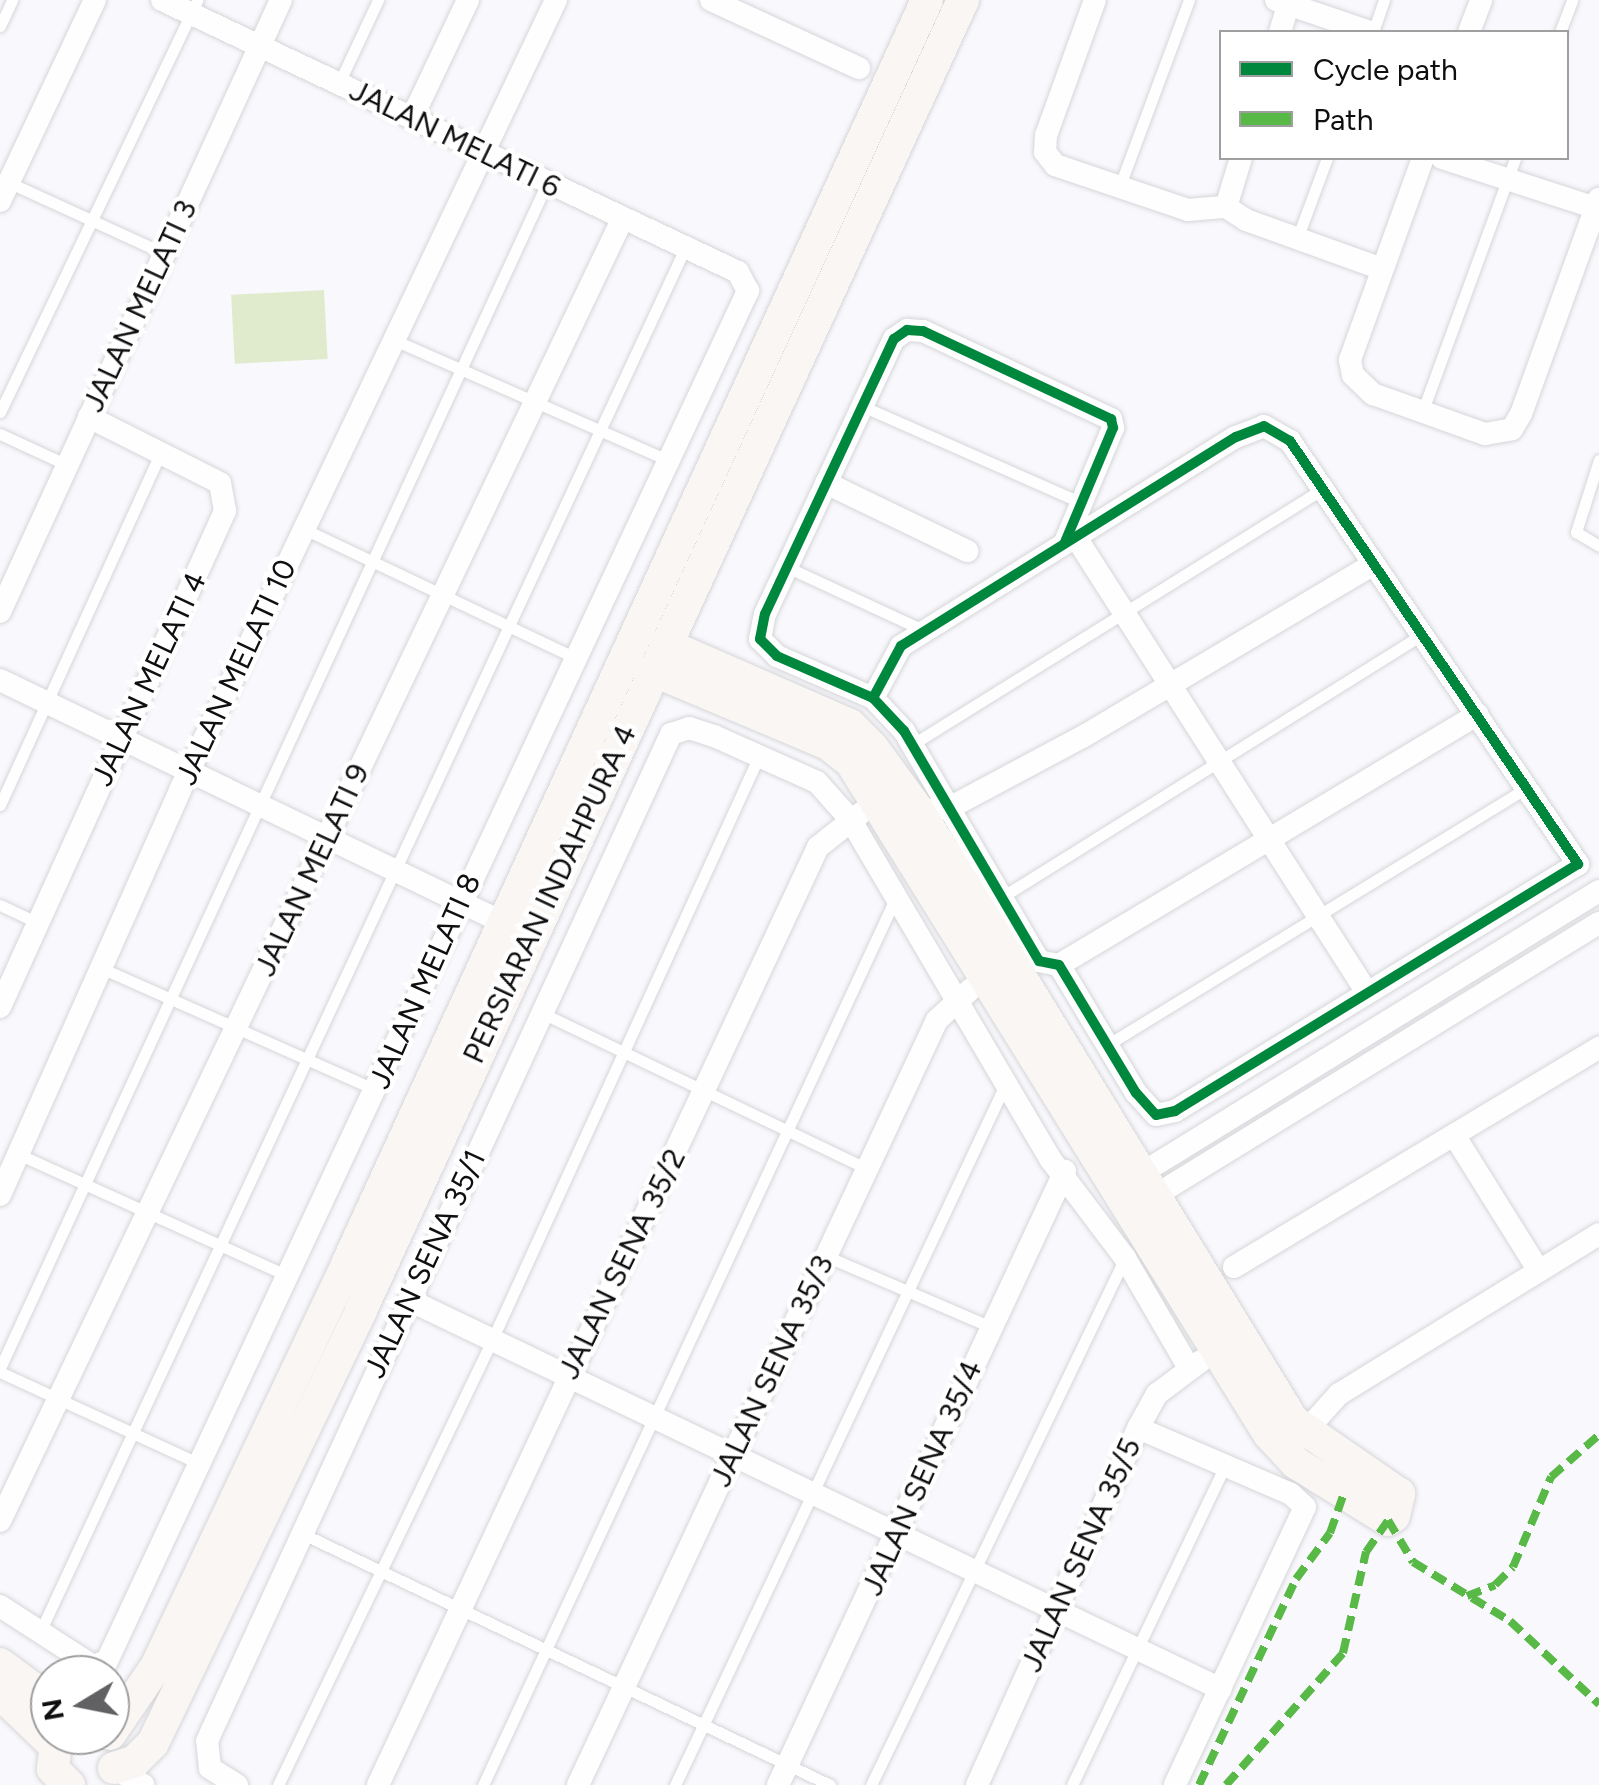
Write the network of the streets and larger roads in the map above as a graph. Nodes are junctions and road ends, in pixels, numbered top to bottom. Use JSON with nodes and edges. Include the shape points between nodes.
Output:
{"nodes":[{"id":1,"x":95,"y":0,"type":"edge"},
{"id":2,"x":162,"y":0,"type":"edge"},
{"id":3,"x":281,"y":0,"type":"edge"},
{"id":4,"x":468,"y":0,"type":"edge"},
{"id":5,"x":556,"y":0,"type":"edge"},
{"id":6,"x":928,"y":0,"type":"edge"},
{"id":7,"x":963,"y":0,"type":"edge"},
{"id":8,"x":1095,"y":0,"type":"edge"},
{"id":9,"x":1481,"y":0,"type":"edge"},
{"id":10,"x":1285,"y":2,"type":"edge"},
{"id":11,"x":726,"y":3,"type":"edge"},
{"id":12,"x":194,"y":7,"type":"edge"},
{"id":13,"x":1280,"y":30,"type":"edge"},
{"id":14,"x":1365,"y":30,"type":"edge"},
{"id":15,"x":1470,"y":30,"type":"edge"},
{"id":16,"x":259,"y":46,"type":"junction"},
{"id":17,"x":858,"y":68,"type":"dead end"},
{"id":18,"x":412,"y":118,"type":"junction"},
{"id":19,"x":483,"y":154,"type":"junction"},
{"id":20,"x":1240,"y":160,"type":"edge"},
{"id":21,"x":1422,"y":160,"type":"edge"},
{"id":22,"x":1448,"y":160,"type":"edge"},
{"id":23,"x":3,"y":188,"type":"edge"},
{"id":24,"x":1598,"y":205,"type":"edge"},
{"id":25,"x":1226,"y":206,"type":"junction"},
{"id":26,"x":623,"y":218,"type":"junction"},
{"id":27,"x":1382,"y":270,"type":"junction"},
{"id":28,"x":747,"y":280,"type":"joint"},
{"id":29,"x":89,"y":417,"type":"junction"},
{"id":30,"x":826,"y":483,"type":"junction"},
{"id":31,"x":1070,"y":540,"type":"junction"},
{"id":32,"x":967,"y":551,"type":"dead end"},
{"id":33,"x":1372,"y":565,"type":"junction"},
{"id":34,"x":0,"y":612,"type":"edge"},
{"id":35,"x":659,"y":657,"type":"junction"},
{"id":36,"x":0,"y":680,"type":"edge"},
{"id":37,"x":1168,"y":686,"type":"junction"},
{"id":38,"x":873,"y":698,"type":"junction"},
{"id":39,"x":1478,"y":714,"type":"junction"},
{"id":40,"x":121,"y":740,"type":"junction"},
{"id":41,"x":188,"y":772,"type":"junction"},
{"id":42,"x":880,"y":803,"type":"junction"},
{"id":43,"x":934,"y":809,"type":"junction"},
{"id":44,"x":850,"y":818,"type":"junction"},
{"id":45,"x":327,"y":836,"type":"junction"},
{"id":46,"x":1268,"y":840,"type":"junction"},
{"id":47,"x":1578,"y":864,"type":"junction"},
{"id":48,"x":1598,"y":893,"type":"edge"},
{"id":49,"x":459,"y":899,"type":"junction"},
{"id":50,"x":504,"y":922,"type":"junction"},
{"id":51,"x":1599,"y":924,"type":"edge"},
{"id":52,"x":1059,"y":965,"type":"junction"},
{"id":53,"x":990,"y":977,"type":"junction"},
{"id":54,"x":1366,"y":991,"type":"junction"},
{"id":55,"x":960,"y":996,"type":"junction"},
{"id":56,"x":0,"y":1007,"type":"edge"},
{"id":57,"x":1599,"y":1048,"type":"edge"},
{"id":58,"x":1454,"y":1135,"type":"junction"},
{"id":59,"x":1064,"y":1171,"type":"junction"},
{"id":60,"x":1137,"y":1191,"type":"junction"},
{"id":61,"x":0,"y":1195,"type":"edge"},
{"id":62,"x":1599,"y":1234,"type":"edge"},
{"id":63,"x":1234,"y":1267,"type":"dead end"},
{"id":64,"x":1539,"y":1271,"type":"junction"},
{"id":65,"x":409,"y":1300,"type":"junction"},
{"id":66,"x":1202,"y":1360,"type":"junction"},
{"id":67,"x":568,"y":1377,"type":"junction"},
{"id":68,"x":1138,"y":1428,"type":"junction"},
{"id":69,"x":1305,"y":1432,"type":"junction"},
{"id":70,"x":733,"y":1455,"type":"junction"},
{"id":71,"x":0,"y":1521,"type":"edge"},
{"id":72,"x":899,"y":1535,"type":"junction"},
{"id":73,"x":0,"y":1606,"type":"edge"},
{"id":74,"x":1059,"y":1611,"type":"junction"},
{"id":75,"x":0,"y":1664,"type":"edge"},
{"id":76,"x":30,"y":1687,"type":"edge"},
{"id":77,"x":1221,"y":1689,"type":"junction"},
{"id":78,"x":0,"y":1693,"type":"edge"},
{"id":79,"x":130,"y":1715,"type":"edge"},
{"id":80,"x":30,"y":1716,"type":"edge"},
{"id":81,"x":46,"y":1755,"type":"edge"},
{"id":82,"x":53,"y":1755,"type":"edge"},
{"id":83,"x":108,"y":1755,"type":"edge"},
{"id":84,"x":783,"y":1774,"type":"edge"},
{"id":85,"x":381,"y":1784,"type":"edge"},
{"id":86,"x":26,"y":1785,"type":"edge"},
{"id":87,"x":69,"y":1785,"type":"edge"},
{"id":88,"x":144,"y":1785,"type":"edge"},
{"id":89,"x":237,"y":1785,"type":"edge"},
{"id":90,"x":578,"y":1785,"type":"edge"},
{"id":91,"x":977,"y":1785,"type":"edge"},
{"id":92,"x":1175,"y":1785,"type":"edge"}],
"edges":[{"from":1,"to":23,"type":"street"},
{"from":2,"to":12,"type":"street","name":"JALAN MELATI 6"},
{"from":3,"to":16,"type":"street","name":"JALAN MELATI 3"},
{"from":4,"to":18,"type":"street"},
{"from":5,"to":19,"type":"street","name":"JALAN MELATI 10"},
{"from":6,"to":50,"type":"street","name":"PERSIARAN INDAHPURA 4"},
{"from":7,"to":35,"type":"street","name":"PERSIARAN INDAHPURA 4"},
{"from":8,"to":25,"type":"street","via":[[1045,152],[1054,165],[1188,210]]},
{"from":9,"to":15,"type":"street"},
{"from":10,"to":13,"type":"street"},
{"from":10,"to":14,"type":"street"},
{"from":11,"to":17,"type":"street"},
{"from":12,"to":16,"type":"street","name":"JALAN MELATI 6"},
{"from":16,"to":18,"type":"street","name":"JALAN MELATI 6"},
{"from":16,"to":29,"type":"street","name":"JALAN MELATI 3"},
{"from":18,"to":19,"type":"street","name":"JALAN MELATI 6"},
{"from":19,"to":26,"type":"street","name":"JALAN MELATI 6"},
{"from":19,"to":41,"type":"street","name":"JALAN MELATI 10"},
{"from":20,"to":25,"type":"street"},
{"from":21,"to":27,"type":"street"},
{"from":22,"to":24,"type":"street"},
{"from":24,"to":27,"type":"street","via":[[1521,414],[1500,435],[1373,394],[1353,375],[1350,360]]},
{"from":25,"to":27,"type":"street"},
{"from":26,"to":28,"type":"street","name":"JALAN MELATI 6"},
{"from":26,"to":45,"type":"street","name":"JALAN MELATI 9"},
{"from":28,"to":49,"type":"street","name":"JALAN MELATI 8","via":[[744,304]]},
{"from":29,"to":34,"type":"street","name":"JALAN MELATI 3"},
{"from":29,"to":40,"type":"street","name":"JALAN MELATI 4","via":[[220,483],[225,511]]},
{"from":30,"to":31,"type":"street","via":[[898,334],[923,331],[1110,418],[1113,428]]},
{"from":30,"to":32,"type":"street"},
{"from":30,"to":38,"type":"street","via":[[760,625],[765,648]]},
{"from":31,"to":33,"type":"street","via":[[1264,426],[1290,441]]},
{"from":31,"to":37,"type":"street"},
{"from":31,"to":38,"type":"street","via":[[890,658]]},
{"from":33,"to":37,"type":"street"},
{"from":33,"to":39,"type":"street"},
{"from":35,"to":42,"type":"street","via":[[828,744]]},
{"from":35,"to":43,"type":"street","via":[[850,725]]},
{"from":35,"to":83,"type":"street","name":"PERSIARAN INDAHPURA 4","via":[[361,1310],[153,1743],[136,1762]]},
{"from":36,"to":40,"type":"street"},
{"from":37,"to":43,"type":"street"},
{"from":37,"to":46,"type":"street"},
{"from":38,"to":43,"type":"street","via":[[913,744]]},
{"from":39,"to":46,"type":"street"},
{"from":39,"to":47,"type":"street"},
{"from":40,"to":41,"type":"street"},
{"from":40,"to":56,"type":"street","name":"JALAN MELATI 4"},
{"from":41,"to":45,"type":"street"},
{"from":41,"to":61,"type":"street","name":"JALAN MELATI 10"},
{"from":42,"to":43,"type":"street"},
{"from":42,"to":44,"type":"street","name":"JALAN SENA 35/2"},
{"from":42,"to":53,"type":"street"},
{"from":43,"to":52,"type":"street","via":[[1002,897],[1040,961]]},
{"from":43,"to":60,"type":"street"},
{"from":44,"to":55,"type":"street"},
{"from":44,"to":65,"type":"street","name":"JALAN SENA 35/1","via":[[817,782],[689,728],[671,734]]},
{"from":44,"to":67,"type":"street","name":"JALAN SENA 35/2","via":[[818,847]]},
{"from":45,"to":49,"type":"street"},
{"from":45,"to":71,"type":"street","name":"JALAN MELATI 9"},
{"from":46,"to":52,"type":"street"},
{"from":46,"to":54,"type":"street"},
{"from":47,"to":48,"type":"street"},
{"from":47,"to":54,"type":"street"},
{"from":48,"to":60,"type":"street"},
{"from":49,"to":50,"type":"street"},
{"from":49,"to":73,"type":"street","name":"JALAN MELATI 8","via":[[292,1278],[106,1661],[101,1667],[88,1663]]},
{"from":50,"to":79,"type":"street","name":"PERSIARAN INDAHPURA 4"},
{"from":51,"to":60,"type":"street"},
{"from":52,"to":54,"type":"street","via":[[1144,1106],[1156,1115],[1175,1112]]},
{"from":53,"to":55,"type":"street","name":"JALAN SENA 35/3"},
{"from":53,"to":60,"type":"street"},
{"from":55,"to":59,"type":"street","via":[[1051,1160]]},
{"from":55,"to":70,"type":"street","name":"JALAN SENA 35/3","via":[[937,1020]]},
{"from":57,"to":58,"type":"street"},
{"from":58,"to":63,"type":"street"},
{"from":58,"to":64,"type":"street"},
{"from":59,"to":66,"type":"street"},
{"from":59,"to":72,"type":"street","name":"JALAN SENA 35/4"},
{"from":60,"to":66,"type":"street"},
{"from":60,"to":69,"type":"street"},
{"from":62,"to":64,"type":"street"},
{"from":64,"to":69,"type":"street","via":[[1339,1394]]},
{"from":65,"to":67,"type":"street"},
{"from":65,"to":89,"type":"street","name":"JALAN SENA 35/1","via":[[207,1740],[210,1768]]},
{"from":66,"to":68,"type":"street","name":"JALAN SENA 35/5","via":[[1157,1394]]},
{"from":66,"to":69,"type":"street","via":[[1296,1462],[1388,1520],[1394,1516],[1399,1494]]},
{"from":67,"to":70,"type":"street"},
{"from":67,"to":85,"type":"street","name":"JALAN SENA 35/2"},
{"from":68,"to":74,"type":"street","name":"JALAN SENA 35/5"},
{"from":68,"to":77,"type":"street","via":[[1301,1500],[1305,1515]]},
{"from":70,"to":72,"type":"street"},
{"from":70,"to":90,"type":"street","name":"JALAN SENA 35/3"},
{"from":72,"to":74,"type":"street"},
{"from":72,"to":84,"type":"street","name":"JALAN SENA 35/4"},
{"from":74,"to":77,"type":"street"},
{"from":74,"to":91,"type":"street","name":"JALAN SENA 35/5"},
{"from":75,"to":76,"type":"street"},
{"from":77,"to":92,"type":"street"},
{"from":78,"to":80,"type":"street"},
{"from":81,"to":86,"type":"street"},
{"from":82,"to":87,"type":"street","via":[[53,1770]]},
{"from":83,"to":88,"type":"street"}]}
